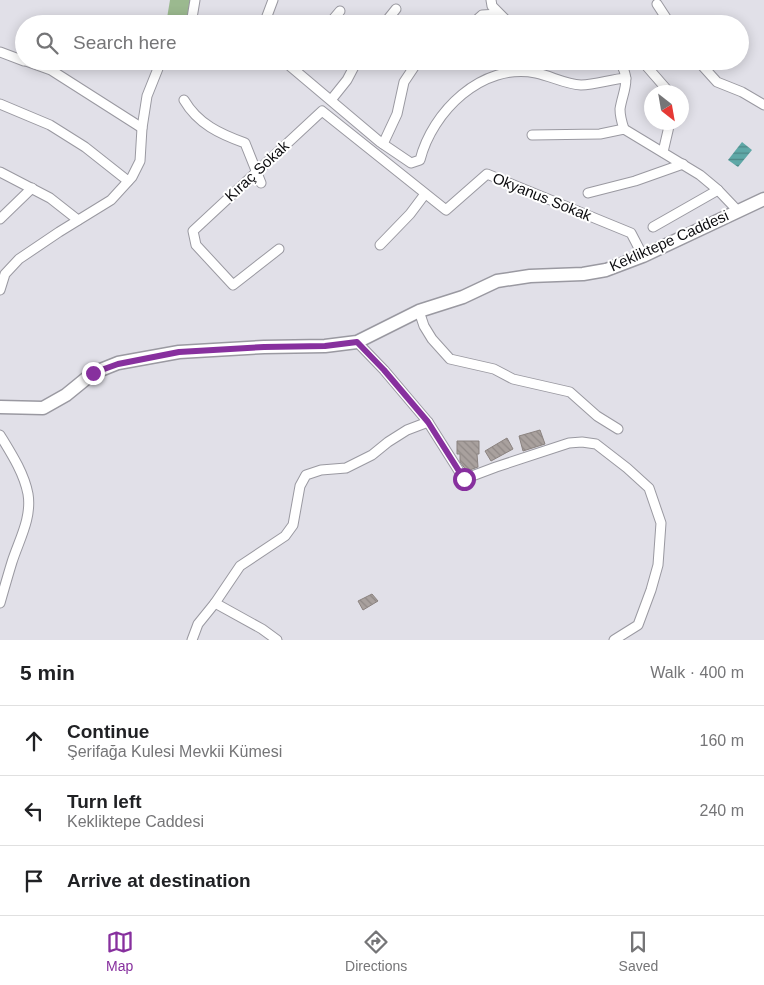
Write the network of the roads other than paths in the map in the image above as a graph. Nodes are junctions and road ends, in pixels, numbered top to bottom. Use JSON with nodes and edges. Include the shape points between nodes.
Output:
{"nodes":[{"id":1,"x":195,"y":0,"type":"edge"},
{"id":2,"x":273,"y":0,"type":"edge"},
{"id":3,"x":490,"y":0,"type":"edge"},
{"id":4,"x":657,"y":4,"type":"dead end"},
{"id":5,"x":396,"y":9,"type":"dead end"},
{"id":6,"x":340,"y":12,"type":"dead end"},
{"id":7,"x":499,"y":14,"type":"joint"},
{"id":8,"x":192,"y":15,"type":"edge"},
{"id":9,"x":267,"y":15,"type":"edge"},
{"id":10,"x":337,"y":15,"type":"edge"},
{"id":11,"x":391,"y":15,"type":"edge"},
{"id":12,"x":482,"y":15,"type":"edge"},
{"id":13,"x":664,"y":15,"type":"edge"},
{"id":14,"x":0,"y":52,"type":"edge"},
{"id":15,"x":15,"y":57,"type":"edge"},
{"id":16,"x":51,"y":70,"type":"edge"},
{"id":17,"x":157,"y":70,"type":"edge"},
{"id":18,"x":297,"y":70,"type":"edge"},
{"id":19,"x":352,"y":70,"type":"edge"},
{"id":20,"x":412,"y":70,"type":"edge"},
{"id":21,"x":623,"y":70,"type":"edge"},
{"id":22,"x":650,"y":70,"type":"edge"},
{"id":23,"x":706,"y":70,"type":"edge"},
{"id":24,"x":626,"y":78,"type":"junction"},
{"id":25,"x":663,"y":85,"type":"edge"},
{"id":26,"x":184,"y":100,"type":"dead end"},
{"id":27,"x":332,"y":100,"type":"junction"},
{"id":28,"x":0,"y":104,"type":"edge"},
{"id":29,"x":764,"y":105,"type":"edge"},
{"id":30,"x":322,"y":111,"type":"joint"},
{"id":31,"x":142,"y":128,"type":"junction"},
{"id":32,"x":624,"y":129,"type":"junction"},
{"id":33,"x":668,"y":130,"type":"edge"},
{"id":34,"x":532,"y":135,"type":"dead end"},
{"id":35,"x":383,"y":144,"type":"junction"},
{"id":36,"x":663,"y":152,"type":"junction"},
{"id":37,"x":683,"y":164,"type":"junction"},
{"id":38,"x":0,"y":172,"type":"edge"},
{"id":39,"x":257,"y":172,"type":"junction"},
{"id":40,"x":128,"y":181,"type":"junction"},
{"id":41,"x":261,"y":183,"type":"dead end"},
{"id":42,"x":32,"y":188,"type":"junction"},
{"id":43,"x":718,"y":190,"type":"junction"},
{"id":44,"x":588,"y":193,"type":"dead end"},
{"id":45,"x":425,"y":194,"type":"junction"},
{"id":46,"x":764,"y":199,"type":"edge"},
{"id":47,"x":738,"y":211,"type":"junction"},
{"id":48,"x":0,"y":219,"type":"edge"},
{"id":49,"x":78,"y":220,"type":"junction"},
{"id":50,"x":653,"y":227,"type":"dead end"},
{"id":51,"x":380,"y":245,"type":"dead end"},
{"id":52,"x":279,"y":249,"type":"dead end"},
{"id":53,"x":643,"y":256,"type":"junction"},
{"id":54,"x":0,"y":290,"type":"edge"},
{"id":55,"x":419,"y":311,"type":"junction"},
{"id":56,"x":357,"y":342,"type":"junction"},
{"id":57,"x":0,"y":407,"type":"edge"},
{"id":58,"x":428,"y":422,"type":"junction"},
{"id":59,"x":618,"y":429,"type":"dead end"},
{"id":60,"x":0,"y":435,"type":"edge"},
{"id":61,"x":0,"y":603,"type":"edge"},
{"id":62,"x":215,"y":603,"type":"junction"},
{"id":63,"x":192,"y":640,"type":"edge"},
{"id":64,"x":277,"y":640,"type":"edge"},
{"id":65,"x":614,"y":640,"type":"edge"}],
"edges":[{"from":1,"to":8,"type":"street"},
{"from":2,"to":9,"type":"street"},
{"from":3,"to":7,"type":"street"},
{"from":4,"to":13,"type":"street"},
{"from":5,"to":11,"type":"street"},
{"from":6,"to":10,"type":"street"},
{"from":7,"to":12,"type":"street"},
{"from":14,"to":15,"type":"street"},
{"from":16,"to":31,"type":"street"},
{"from":17,"to":31,"type":"street","via":[[147,96]]},
{"from":18,"to":27,"type":"street"},
{"from":19,"to":27,"type":"street"},
{"from":20,"to":35,"type":"street","via":[[404,82],[397,114]]},
{"from":21,"to":24,"type":"street"},
{"from":22,"to":25,"type":"street"},
{"from":23,"to":29,"type":"street","via":[[717,82]]},
{"from":24,"to":32,"type":"street","via":[[620,110]]},
{"from":24,"to":35,"type":"street","via":[[578,85],[535,73],[514,72],[497,76],[464,92],[447,109],[424,146],[420,160],[411,163]]},
{"from":26,"to":39,"type":"street","via":[[191,113],[220,134],[245,143]]},
{"from":27,"to":35,"type":"street"},
{"from":28,"to":40,"type":"street","via":[[50,125],[85,147]]},
{"from":30,"to":39,"type":"street","name":"Kıraç Sokak"},
{"from":30,"to":45,"type":"street","name":"Okyanus Sokak"},
{"from":31,"to":40,"type":"street","via":[[140,161]]},
{"from":32,"to":34,"type":"street","via":[[600,134]]},
{"from":32,"to":36,"type":"street"},
{"from":33,"to":36,"type":"street"},
{"from":36,"to":37,"type":"street"},
{"from":37,"to":43,"type":"street"},
{"from":37,"to":44,"type":"street"},
{"from":38,"to":42,"type":"street"},
{"from":39,"to":41,"type":"street"},
{"from":39,"to":52,"type":"street","name":"Kıraç Sokak","via":[[193,231],[196,245],[233,285]]},
{"from":40,"to":49,"type":"street","via":[[111,200]]},
{"from":42,"to":48,"type":"street"},
{"from":42,"to":49,"type":"street"},
{"from":43,"to":47,"type":"street"},
{"from":43,"to":50,"type":"street"},
{"from":45,"to":51,"type":"street"},
{"from":45,"to":53,"type":"street","name":"Okyanus Sokak","via":[[446,210],[488,174],[631,233]]},
{"from":46,"to":47,"type":"street","name":"Kekliktepe Caddesi"},
{"from":47,"to":53,"type":"street","name":"Kekliktepe Caddesi"},
{"from":49,"to":54,"type":"street","via":[[19,259],[5,274]]},
{"from":53,"to":55,"type":"street","name":"Kekliktepe Caddesi","via":[[606,270],[583,274],[497,281],[463,297]]},
{"from":55,"to":56,"type":"street","name":"Kekliktepe Caddesi"},
{"from":55,"to":59,"type":"street","via":[[432,339],[450,359],[494,369],[513,379],[570,392],[597,416]]},
{"from":56,"to":57,"type":"street","name":"Kekliktepe Caddesi","via":[[179,352],[118,364],[93,373],[66,395],[43,408]]},
{"from":56,"to":58,"type":"street"},
{"from":58,"to":62,"type":"street","via":[[407,430],[372,455],[346,468],[306,474],[300,486],[293,525],[285,536],[240,566]]},
{"from":58,"to":65,"type":"street","via":[[464,479],[569,443],[582,442],[596,444],[649,488],[660,523],[658,565],[641,620]]},
{"from":60,"to":61,"type":"street","via":[[20,470],[29,503],[27,519]]},
{"from":62,"to":63,"type":"street","via":[[198,624]]},
{"from":62,"to":64,"type":"street"}]}
